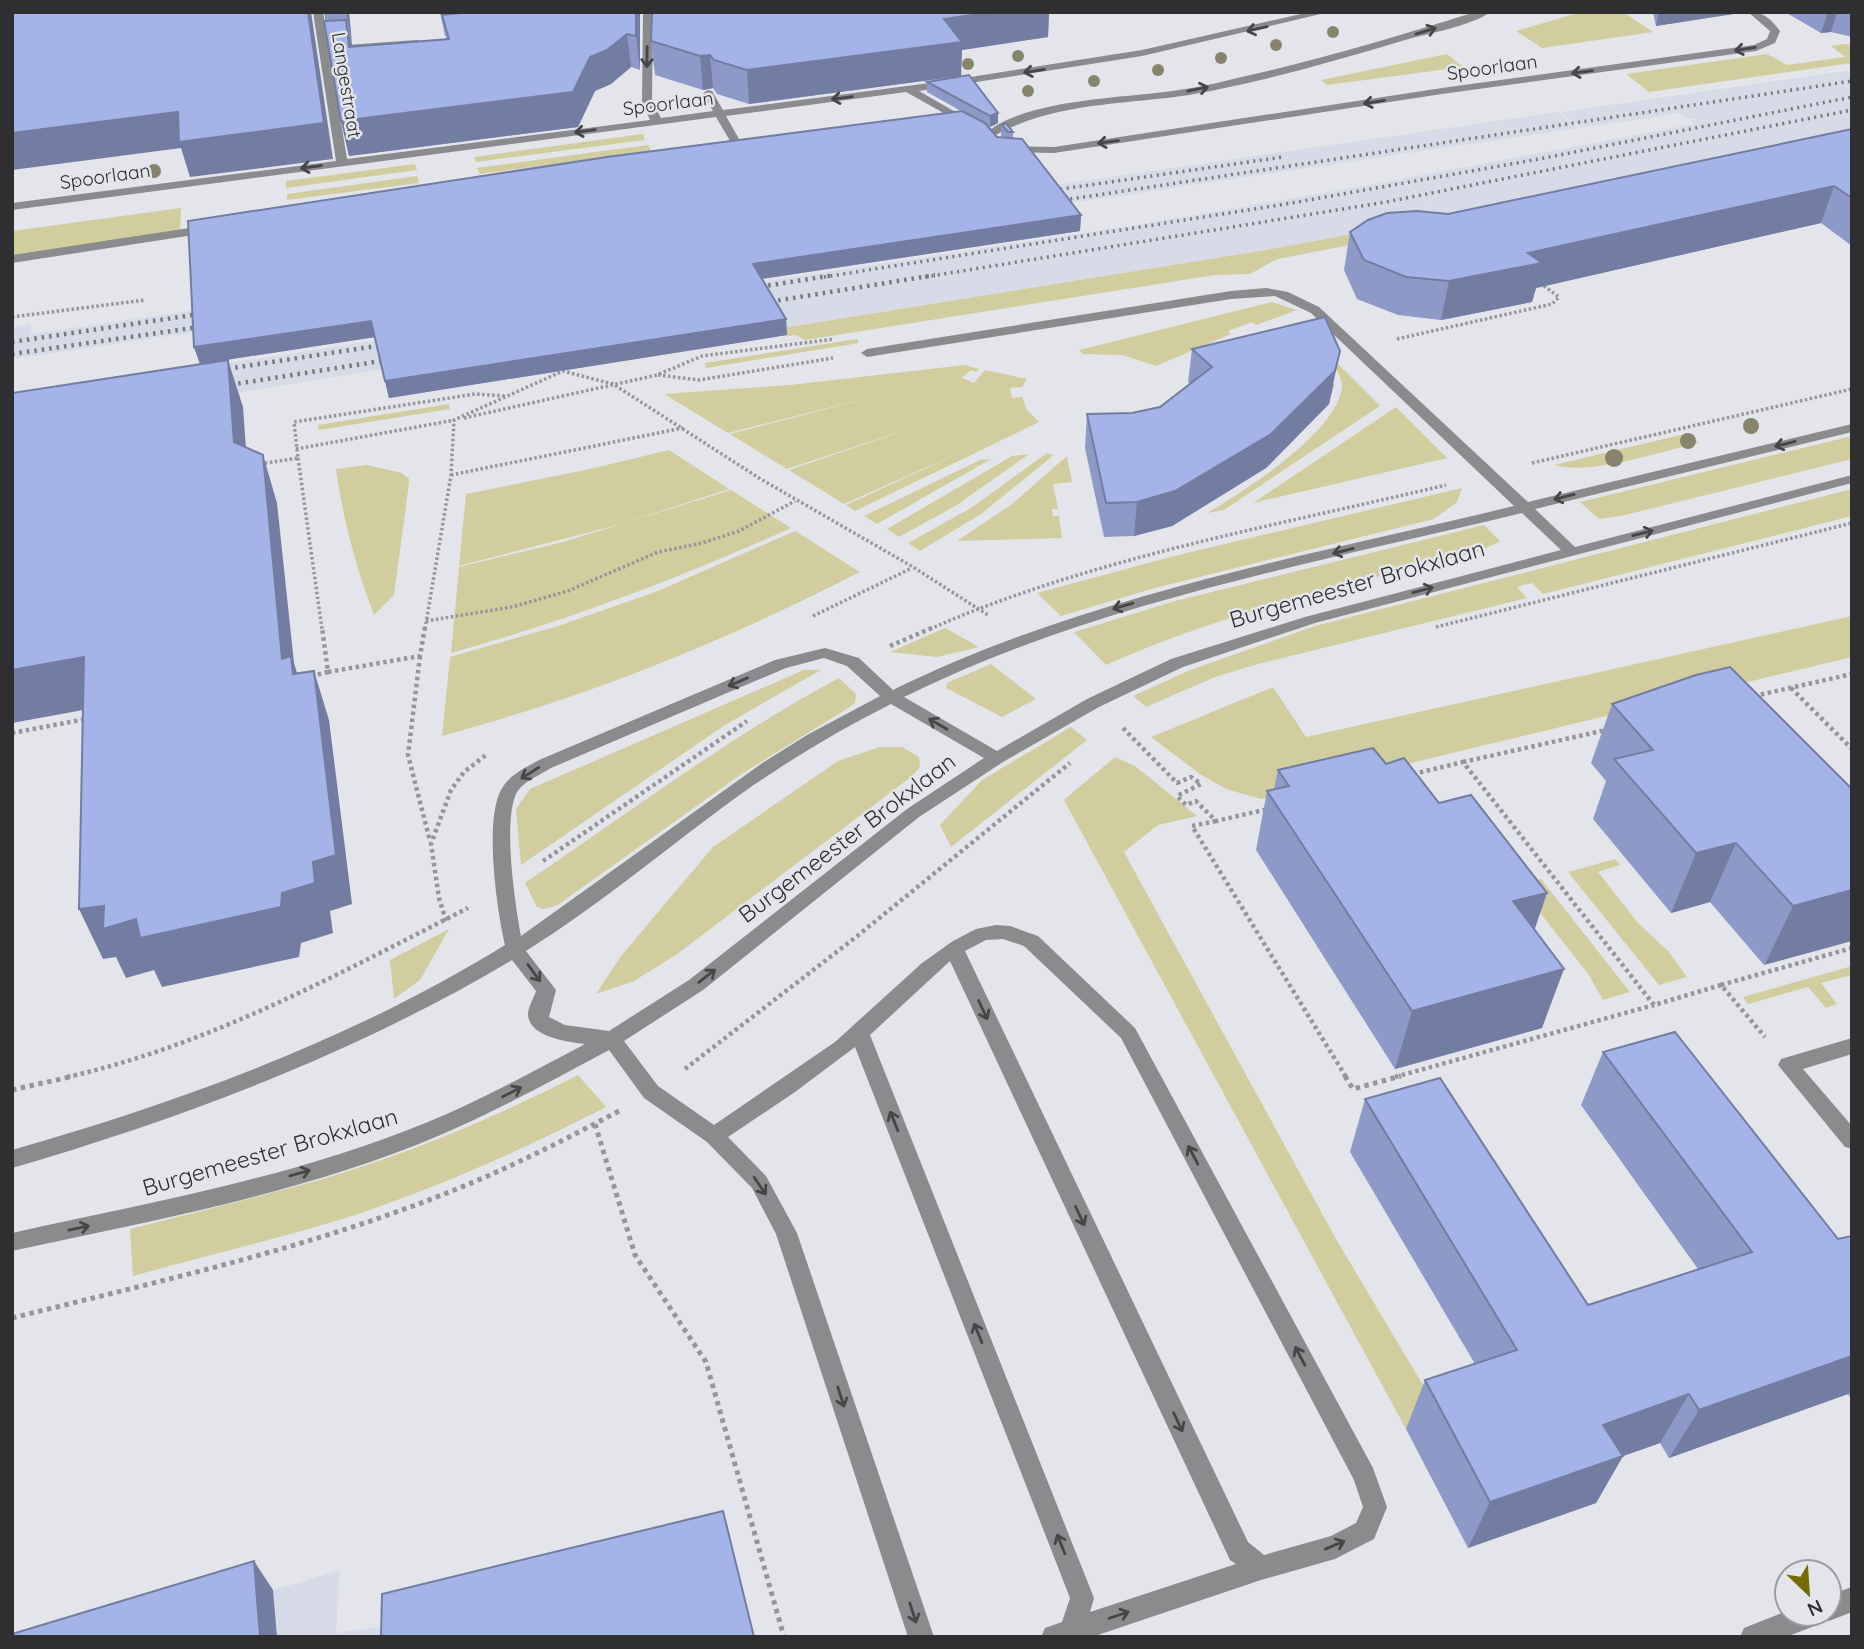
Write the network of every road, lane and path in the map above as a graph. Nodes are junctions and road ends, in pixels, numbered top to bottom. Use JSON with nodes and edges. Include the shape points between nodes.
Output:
{"nodes":[{"id":1,"x":318,"y":12,"type":"edge"},
{"id":2,"x":1324,"y":12,"type":"edge"},
{"id":3,"x":1486,"y":12,"type":"edge"},
{"id":4,"x":1753,"y":12,"type":"edge"},
{"id":5,"x":648,"y":17,"type":"edge"},
{"id":6,"x":661,"y":22,"type":"edge"},
{"id":7,"x":407,"y":34,"type":"dead end"},
{"id":8,"x":426,"y":43,"type":"edge"},
{"id":9,"x":323,"y":45,"type":"junction"},
{"id":10,"x":909,"y":90,"type":"junction"},
{"id":11,"x":708,"y":93,"type":"edge"},
{"id":12,"x":720,"y":114,"type":"junction"},
{"id":13,"x":943,"y":120,"type":"edge"},
{"id":14,"x":961,"y":120,"type":"junction"},
{"id":15,"x":657,"y":122,"type":"junction"},
{"id":16,"x":990,"y":134,"type":"junction"},
{"id":17,"x":752,"y":145,"type":"edge"},
{"id":18,"x":738,"y":146,"type":"junction"},
{"id":19,"x":724,"y":149,"type":"edge"},
{"id":20,"x":342,"y":163,"type":"junction"},
{"id":21,"x":12,"y":207,"type":"edge"},
{"id":22,"x":225,"y":226,"type":"edge"},
{"id":23,"x":12,"y":259,"type":"edge"},
{"id":24,"x":1544,"y":286,"type":"edge"},
{"id":25,"x":145,"y":300,"type":"dead end"},
{"id":26,"x":12,"y":317,"type":"edge"},
{"id":27,"x":1356,"y":348,"type":"junction"},
{"id":28,"x":867,"y":353,"type":"joint"},
{"id":29,"x":712,"y":354,"type":"dead end"},
{"id":30,"x":657,"y":374,"type":"junction"},
{"id":31,"x":613,"y":384,"type":"junction"},
{"id":32,"x":1852,"y":389,"type":"edge"},
{"id":33,"x":506,"y":396,"type":"junction"},
{"id":34,"x":454,"y":420,"type":"junction"},
{"id":35,"x":683,"y":428,"type":"junction"},
{"id":36,"x":1852,"y":428,"type":"edge"},
{"id":37,"x":296,"y":449,"type":"junction"},
{"id":38,"x":298,"y":458,"type":"junction"},
{"id":39,"x":257,"y":464,"type":"edge"},
{"id":40,"x":1489,"y":474,"type":"junction"},
{"id":41,"x":451,"y":475,"type":"junction"},
{"id":42,"x":1852,"y":480,"type":"edge"},
{"id":43,"x":796,"y":501,"type":"junction"},
{"id":44,"x":1524,"y":507,"type":"junction"},
{"id":45,"x":1852,"y":523,"type":"edge"},
{"id":46,"x":1571,"y":551,"type":"junction"},
{"id":47,"x":977,"y":608,"type":"junction"},
{"id":48,"x":426,"y":621,"type":"junction"},
{"id":49,"x":1423,"y":630,"type":"dead end"},
{"id":50,"x":420,"y":656,"type":"junction"},
{"id":51,"x":853,"y":662,"type":"junction"},
{"id":52,"x":328,"y":673,"type":"junction"},
{"id":53,"x":1852,"y":674,"type":"edge"},
{"id":54,"x":300,"y":678,"type":"edge"},
{"id":55,"x":1791,"y":688,"type":"junction"},
{"id":56,"x":890,"y":696,"type":"junction"},
{"id":57,"x":1750,"y":697,"type":"edge"},
{"id":58,"x":94,"y":718,"type":"edge"},
{"id":59,"x":751,"y":719,"type":"dead end"},
{"id":60,"x":1135,"y":723,"type":"dead end"},
{"id":61,"x":1613,"y":728,"type":"dead end"},
{"id":62,"x":12,"y":733,"type":"edge"},
{"id":63,"x":1852,"y":749,"type":"edge"},
{"id":64,"x":491,"y":753,"type":"dead end"},
{"id":65,"x":997,"y":758,"type":"junction"},
{"id":66,"x":1463,"y":762,"type":"junction"},
{"id":67,"x":1411,"y":774,"type":"edge"},
{"id":68,"x":1281,"y":806,"type":"edge"},
{"id":69,"x":1216,"y":821,"type":"junction"},
{"id":70,"x":431,"y":844,"type":"junction"},
{"id":71,"x":505,"y":887,"type":"junction"},
{"id":72,"x":446,"y":921,"type":"junction"},
{"id":73,"x":515,"y":948,"type":"junction"},
{"id":74,"x":1852,"y":948,"type":"edge"},
{"id":75,"x":954,"y":949,"type":"junction"},
{"id":76,"x":1721,"y":985,"type":"junction"},
{"id":77,"x":1654,"y":1005,"type":"junction"},
{"id":78,"x":859,"y":1033,"type":"junction"},
{"id":79,"x":611,"y":1039,"type":"junction"},
{"id":80,"x":1852,"y":1046,"type":"edge"},
{"id":81,"x":1788,"y":1065,"type":"junction"},
{"id":82,"x":12,"y":1090,"type":"edge"},
{"id":83,"x":596,"y":1124,"type":"dead end"},
{"id":84,"x":714,"y":1136,"type":"junction"},
{"id":85,"x":1852,"y":1141,"type":"edge"},
{"id":86,"x":12,"y":1159,"type":"edge"},
{"id":87,"x":12,"y":1242,"type":"edge"},
{"id":88,"x":1261,"y":1568,"type":"junction"},
{"id":89,"x":1776,"y":1628,"type":"edge"},
{"id":90,"x":1063,"y":1634,"type":"edge"},
{"id":91,"x":784,"y":1637,"type":"edge"},
{"id":92,"x":921,"y":1637,"type":"edge"},
{"id":93,"x":1753,"y":1637,"type":"edge"}],
"edges":[{"from":1,"to":9,"type":"street","name":"Langestraat"},
{"from":2,"to":10,"type":"street","name":"Spoorlaan","one_way":true,"via":[[1142,53]]},
{"from":16,"to":3,"type":"street","one_way":true,"via":[[1034,113],[1191,91],[1337,57]]},
{"from":4,"to":16,"type":"street","name":"Spoorlaan","one_way":true,"via":[[1775,31],[1771,40],[1756,48],[1030,151],[1003,148]]},
{"from":5,"to":6,"type":"street"},
{"from":5,"to":15,"type":"street","one_way":true,"via":[[647,101]]},
{"from":7,"to":9,"type":"street"},
{"from":8,"to":9,"type":"street"},
{"from":9,"to":20,"type":"street","name":"Langestraat"},
{"from":10,"to":12,"type":"street","name":"Spoorlaan","one_way":true},
{"from":10,"to":14,"type":"street"},
{"from":11,"to":12,"type":"street"},
{"from":12,"to":15,"type":"street","name":"Spoorlaan"},
{"from":12,"to":18,"type":"street"},
{"from":13,"to":14,"type":"street"},
{"from":14,"to":16,"type":"street"},
{"from":15,"to":20,"type":"street","name":"Spoorlaan","one_way":true},
{"from":17,"to":18,"type":"street"},
{"from":18,"to":19,"type":"street"},
{"from":20,"to":21,"type":"street","name":"Spoorlaan","one_way":true},
{"from":22,"to":23,"type":"street"},
{"from":24,"to":27,"type":"path","via":[[1559,297],[1552,304]]},
{"from":25,"to":26,"type":"path"},
{"from":27,"to":28,"type":"street","via":[[1315,310],[1291,295],[1258,292]]},
{"from":27,"to":40,"type":"street"},
{"from":28,"to":30,"type":"path","via":[[699,380]]},
{"from":29,"to":30,"type":"path"},
{"from":30,"to":31,"type":"path"},
{"from":31,"to":33,"type":"path","via":[[563,371]]},
{"from":31,"to":34,"type":"path"},
{"from":31,"to":35,"type":"path"},
{"from":32,"to":40,"type":"path"},
{"from":33,"to":34,"type":"path"},
{"from":33,"to":37,"type":"path","via":[[475,394],[294,422]]},
{"from":34,"to":37,"type":"path"},
{"from":34,"to":41,"type":"path"},
{"from":35,"to":41,"type":"path"},
{"from":35,"to":43,"type":"path"},
{"from":36,"to":44,"type":"street","name":"Burgemeester Brokxlaan","one_way":true},
{"from":37,"to":38,"type":"path"},
{"from":38,"to":39,"type":"path"},
{"from":38,"to":52,"type":"path"},
{"from":40,"to":44,"type":"street"},
{"from":40,"to":47,"type":"path","via":[[1116,564]]},
{"from":41,"to":48,"type":"path"},
{"from":46,"to":42,"type":"street","name":"Burgemeester Brokxlaan","one_way":true},
{"from":43,"to":47,"type":"path"},
{"from":43,"to":48,"type":"path","via":[[739,531],[658,552],[568,590],[512,607]]},
{"from":44,"to":46,"type":"street"},
{"from":44,"to":56,"type":"street","name":"Burgemeester Brokxlaan","one_way":true,"via":[[1112,610],[976,657]]},
{"from":45,"to":49,"type":"path"},
{"from":65,"to":46,"type":"street","name":"Burgemeester Brokxlaan","one_way":true,"via":[[1177,663],[1310,620]]},
{"from":47,"to":51,"type":"path"},
{"from":48,"to":50,"type":"path"},
{"from":50,"to":52,"type":"path"},
{"from":50,"to":70,"type":"path","via":[[408,755]]},
{"from":51,"to":56,"type":"street"},
{"from":51,"to":71,"type":"street","one_way":true,"via":[[825,653],[781,664],[545,764],[515,782],[504,804]]},
{"from":52,"to":54,"type":"path"},
{"from":53,"to":55,"type":"path"},
{"from":55,"to":57,"type":"path"},
{"from":55,"to":63,"type":"path"},
{"from":65,"to":56,"type":"street","one_way":true},
{"from":56,"to":73,"type":"street","name":"Burgemeester Brokxlaan","via":[[767,768]]},
{"from":58,"to":62,"type":"path"},
{"from":59,"to":71,"type":"path"},
{"from":60,"to":69,"type":"path","via":[[1123,728],[1177,783],[1191,776],[1201,784],[1177,796],[1186,805],[1196,801]]},
{"from":61,"to":66,"type":"path"},
{"from":64,"to":70,"type":"path","via":[[464,772],[451,790]]},
{"from":79,"to":65,"type":"street","name":"Burgemeester Brokxlaan","one_way":true,"via":[[696,985],[913,813]]},
{"from":66,"to":67,"type":"path"},
{"from":66,"to":77,"type":"path"},
{"from":68,"to":69,"type":"path"},
{"from":69,"to":77,"type":"path","via":[[1192,826],[1353,1089]]},
{"from":70,"to":72,"type":"path"},
{"from":71,"to":72,"type":"path"},
{"from":71,"to":73,"type":"street"},
{"from":72,"to":82,"type":"path","via":[[267,1009],[125,1064]]},
{"from":73,"to":79,"type":"street","one_way":true,"via":[[547,990],[538,1013],[547,1028]]},
{"from":73,"to":86,"type":"street","name":"Burgemeester Brokxlaan","via":[[372,1026],[217,1093]]},
{"from":74,"to":76,"type":"path"},
{"from":75,"to":78,"type":"street"},
{"from":75,"to":88,"type":"street","one_way":true,"via":[[1239,1551]]},
{"from":88,"to":75,"type":"street","one_way":true,"via":[[1335,1547],[1365,1531],[1375,1507],[1365,1476],[1128,1033],[1018,934],[978,935]]},
{"from":76,"to":77,"type":"path"},
{"from":76,"to":81,"type":"path"},
{"from":78,"to":84,"type":"street","via":[[786,1091]]},
{"from":90,"to":78,"type":"street","one_way":true,"via":[[1083,1598]]},
{"from":79,"to":84,"type":"street","via":[[650,1092]]},
{"from":87,"to":79,"type":"street","name":"Burgemeester Brokxlaan","one_way":true,"via":[[197,1202],[353,1158],[430,1130]]},
{"from":80,"to":81,"type":"street"},
{"from":81,"to":85,"type":"street"},
{"from":83,"to":91,"type":"path","via":[[635,1255],[706,1362]]},
{"from":84,"to":92,"type":"street","one_way":true,"via":[[760,1182],[786,1233]]},
{"from":90,"to":88,"type":"street","one_way":true},
{"from":89,"to":93,"type":"street"}]}
